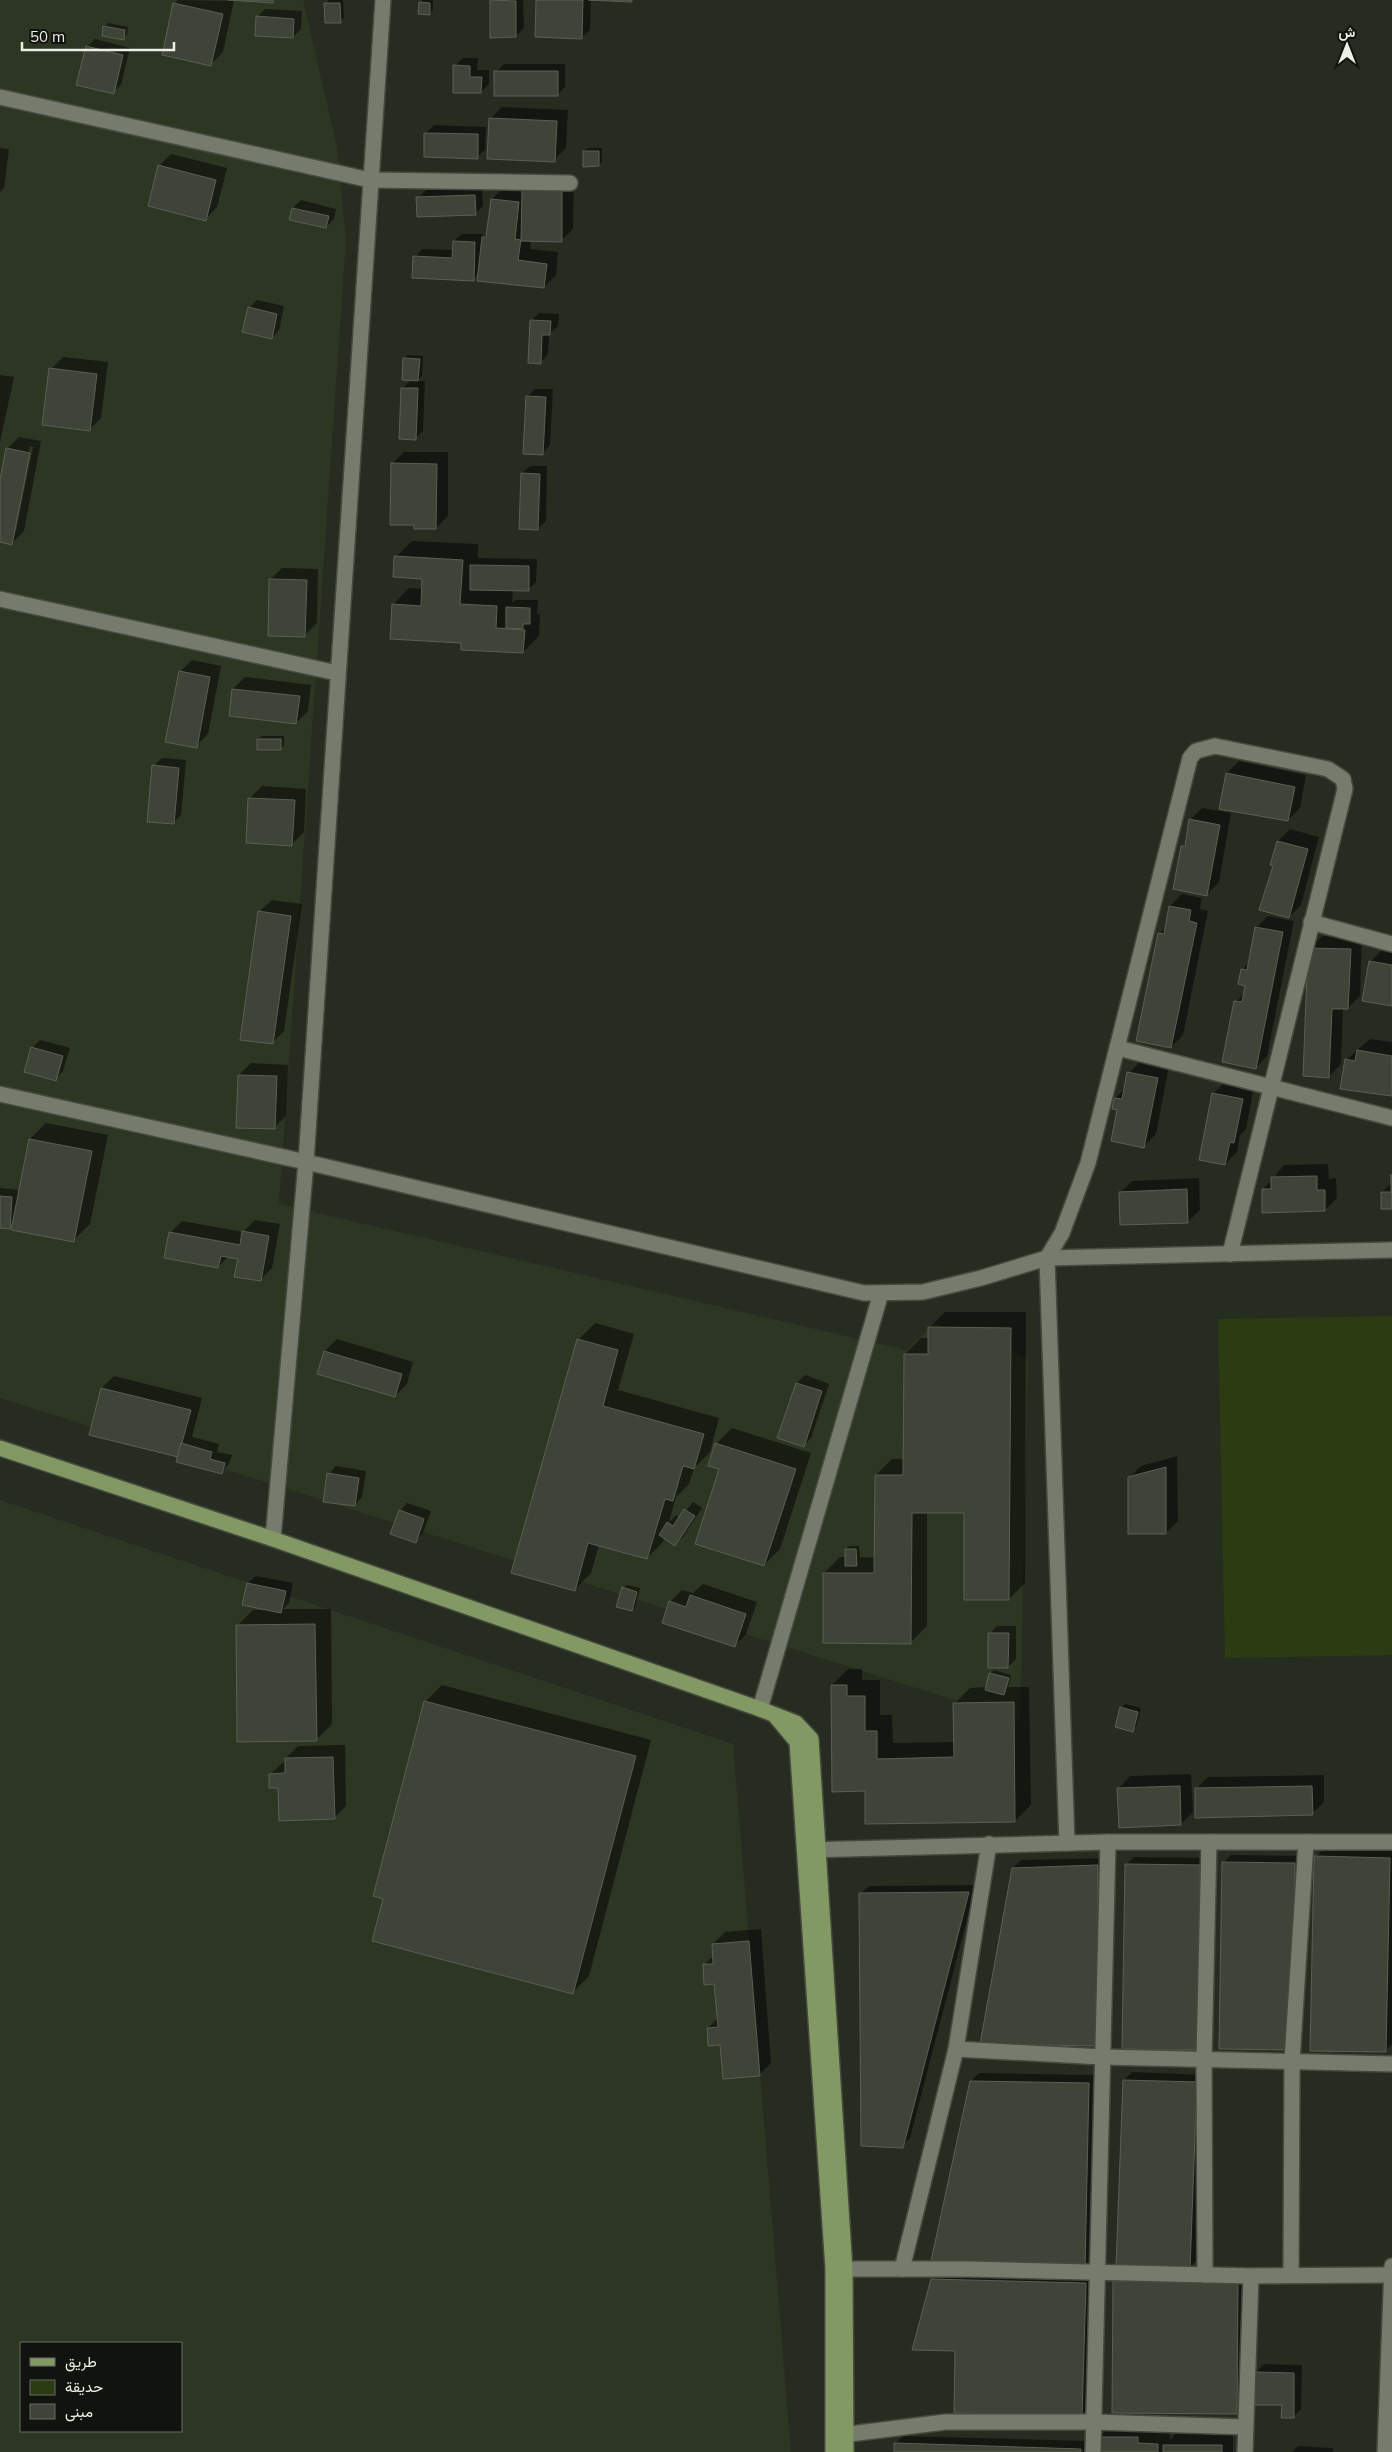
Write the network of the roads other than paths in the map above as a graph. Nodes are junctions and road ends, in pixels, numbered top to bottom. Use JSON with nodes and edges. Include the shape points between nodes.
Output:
{"nodes":[{"id":1,"x":383,"y":0,"type":"edge"},
{"id":2,"x":0,"y":97,"type":"edge"},
{"id":3,"x":370,"y":180,"type":"junction"},
{"id":4,"x":570,"y":183,"type":"dead end"},
{"id":5,"x":0,"y":599,"type":"edge"},
{"id":6,"x":337,"y":673,"type":"junction"},
{"id":7,"x":1311,"y":922,"type":"junction"},
{"id":8,"x":1392,"y":944,"type":"edge"},
{"id":9,"x":1118,"y":1048,"type":"junction"},
{"id":10,"x":1271,"y":1087,"type":"junction"},
{"id":11,"x":0,"y":1094,"type":"edge"},
{"id":12,"x":1392,"y":1118,"type":"edge"},
{"id":13,"x":306,"y":1162,"type":"junction"},
{"id":14,"x":1392,"y":1250,"type":"edge"},
{"id":15,"x":1230,"y":1254,"type":"junction"},
{"id":16,"x":1047,"y":1258,"type":"junction"},
{"id":17,"x":881,"y":1293,"type":"junction"},
{"id":18,"x":0,"y":1448,"type":"edge"},
{"id":19,"x":273,"y":1539,"type":"junction"},
{"id":20,"x":767,"y":1711,"type":"junction"},
{"id":21,"x":1108,"y":1842,"type":"junction"},
{"id":22,"x":1208,"y":1842,"type":"junction"},
{"id":23,"x":1306,"y":1842,"type":"junction"},
{"id":24,"x":1392,"y":1842,"type":"edge"},
{"id":25,"x":1067,"y":1843,"type":"junction"},
{"id":26,"x":989,"y":1844,"type":"junction"},
{"id":27,"x":812,"y":1850,"type":"junction"},
{"id":28,"x":956,"y":2049,"type":"junction"},
{"id":29,"x":1102,"y":2057,"type":"junction"},
{"id":30,"x":1204,"y":2059,"type":"junction"},
{"id":31,"x":1292,"y":2061,"type":"junction"},
{"id":32,"x":1392,"y":2064,"type":"edge"},
{"id":33,"x":1392,"y":2266,"type":"edge"},
{"id":34,"x":902,"y":2269,"type":"junction"},
{"id":35,"x":839,"y":2270,"type":"junction"},
{"id":36,"x":1096,"y":2274,"type":"junction"},
{"id":37,"x":1205,"y":2275,"type":"junction"},
{"id":38,"x":1291,"y":2275,"type":"junction"},
{"id":39,"x":1392,"y":2275,"type":"edge"},
{"id":40,"x":1251,"y":2276,"type":"junction"},
{"id":41,"x":1389,"y":2411,"type":"edge"},
{"id":42,"x":1094,"y":2422,"type":"junction"},
{"id":43,"x":1245,"y":2426,"type":"junction"},
{"id":44,"x":841,"y":2436,"type":"junction"},
{"id":45,"x":833,"y":2452,"type":"edge"},
{"id":46,"x":846,"y":2452,"type":"edge"},
{"id":47,"x":1093,"y":2452,"type":"edge"},
{"id":48,"x":1245,"y":2452,"type":"edge"},
{"id":49,"x":1385,"y":2452,"type":"edge"}],
"edges":[{"from":1,"to":3,"type":"street"},
{"from":2,"to":3,"type":"street"},
{"from":3,"to":4,"type":"street"},
{"from":3,"to":6,"type":"street"},
{"from":5,"to":6,"type":"street"},
{"from":6,"to":13,"type":"street"},
{"from":7,"to":8,"type":"street"},
{"from":7,"to":9,"type":"street","via":[[1345,789],[1343,779],[1328,769],[1215,746],[1196,751],[1190,758]]},
{"from":7,"to":10,"type":"street"},
{"from":9,"to":10,"type":"street"},
{"from":9,"to":16,"type":"street","via":[[1088,1163],[1062,1233]]},
{"from":10,"to":12,"type":"street"},
{"from":10,"to":15,"type":"street"},
{"from":11,"to":13,"type":"street"},
{"from":13,"to":17,"type":"street","via":[[849,1291]]},
{"from":13,"to":19,"type":"street"},
{"from":14,"to":15,"type":"street"},
{"from":15,"to":16,"type":"street"},
{"from":16,"to":17,"type":"street","via":[[924,1292]]},
{"from":16,"to":25,"type":"street"},
{"from":17,"to":20,"type":"street"},
{"from":18,"to":19,"type":"main road"},
{"from":19,"to":20,"type":"main road"},
{"from":20,"to":27,"type":"main road","via":[[796,1723],[811,1739]]},
{"from":21,"to":22,"type":"street"},
{"from":21,"to":25,"type":"street"},
{"from":21,"to":29,"type":"street"},
{"from":22,"to":23,"type":"street"},
{"from":22,"to":30,"type":"street"},
{"from":23,"to":24,"type":"street"},
{"from":23,"to":31,"type":"street"},
{"from":25,"to":26,"type":"street"},
{"from":26,"to":27,"type":"street"},
{"from":26,"to":28,"type":"street"},
{"from":27,"to":35,"type":"main road"},
{"from":28,"to":29,"type":"street"},
{"from":28,"to":34,"type":"street"},
{"from":29,"to":30,"type":"street"},
{"from":29,"to":36,"type":"street"},
{"from":30,"to":31,"type":"street"},
{"from":30,"to":37,"type":"street"},
{"from":31,"to":32,"type":"street"},
{"from":31,"to":38,"type":"street"},
{"from":33,"to":39,"type":"street"},
{"from":34,"to":35,"type":"street"},
{"from":34,"to":36,"type":"street"},
{"from":35,"to":44,"type":"main road"},
{"from":36,"to":37,"type":"street"},
{"from":36,"to":42,"type":"street"},
{"from":37,"to":40,"type":"street"},
{"from":38,"to":39,"type":"street"},
{"from":38,"to":40,"type":"street"},
{"from":39,"to":41,"type":"street"},
{"from":40,"to":43,"type":"street"},
{"from":41,"to":49,"type":"street"},
{"from":42,"to":43,"type":"street"},
{"from":42,"to":44,"type":"street","via":[[945,2422]]},
{"from":42,"to":47,"type":"street"},
{"from":43,"to":48,"type":"street"},
{"from":44,"to":45,"type":"main road"},
{"from":44,"to":46,"type":"main road"}]}
